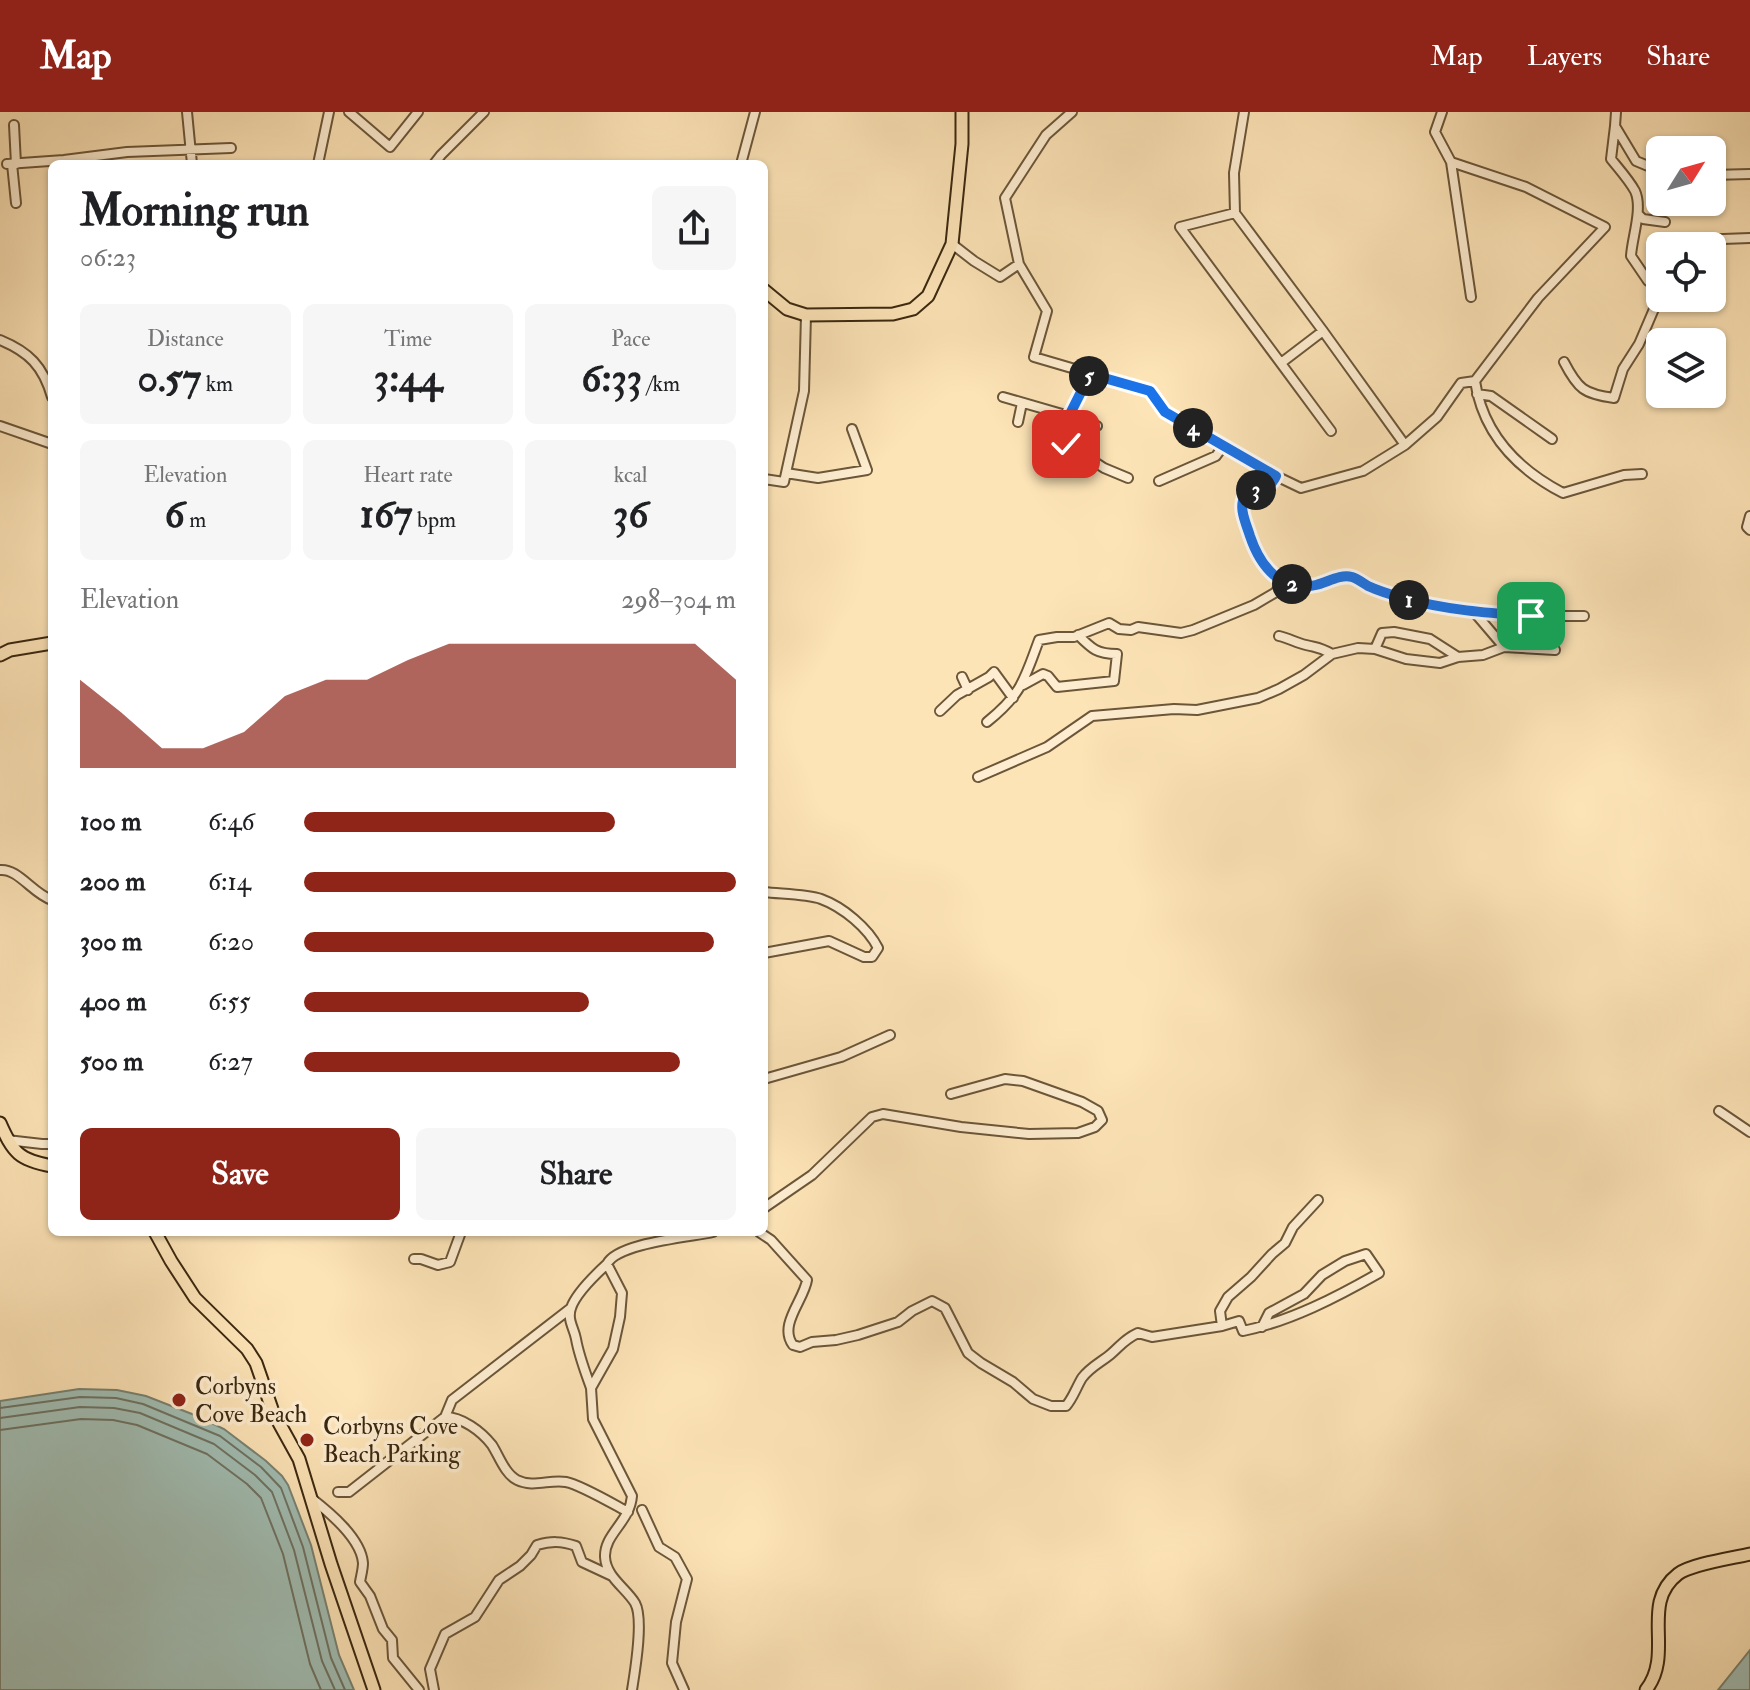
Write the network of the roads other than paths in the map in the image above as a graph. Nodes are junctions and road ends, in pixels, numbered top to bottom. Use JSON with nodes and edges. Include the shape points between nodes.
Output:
{"nodes":[{"id":1,"x":187,"y":112,"type":"edge"},
{"id":2,"x":329,"y":112,"type":"edge"},
{"id":3,"x":349,"y":112,"type":"edge"},
{"id":4,"x":418,"y":112,"type":"edge"},
{"id":5,"x":484,"y":112,"type":"edge"},
{"id":6,"x":755,"y":112,"type":"edge"},
{"id":7,"x":962,"y":112,"type":"edge"},
{"id":8,"x":1072,"y":112,"type":"edge"},
{"id":9,"x":1244,"y":112,"type":"edge"},
{"id":10,"x":1442,"y":112,"type":"edge"},
{"id":11,"x":1616,"y":112,"type":"edge"},
{"id":12,"x":14,"y":125,"type":"dead end"},
{"id":13,"x":1615,"y":126,"type":"junction"},
{"id":14,"x":231,"y":148,"type":"dead end"},
{"id":15,"x":191,"y":151,"type":"junction"},
{"id":16,"x":77,"y":160,"type":"edge"},
{"id":17,"x":192,"y":160,"type":"edge"},
{"id":18,"x":319,"y":160,"type":"edge"},
{"id":19,"x":437,"y":160,"type":"edge"},
{"id":20,"x":742,"y":160,"type":"edge"},
{"id":21,"x":1451,"y":162,"type":"junction"},
{"id":22,"x":48,"y":163,"type":"edge"},
{"id":23,"x":12,"y":164,"type":"junction"},
{"id":24,"x":1646,"y":165,"type":"edge"},
{"id":25,"x":1750,"y":174,"type":"edge"},
{"id":26,"x":1726,"y":175,"type":"edge"},
{"id":27,"x":16,"y":203,"type":"dead end"},
{"id":28,"x":1235,"y":213,"type":"junction"},
{"id":29,"x":1638,"y":214,"type":"junction"},
{"id":30,"x":1665,"y":222,"type":"dead end"},
{"id":31,"x":1750,"y":238,"type":"edge"},
{"id":32,"x":1726,"y":239,"type":"edge"},
{"id":33,"x":952,"y":244,"type":"junction"},
{"id":34,"x":1019,"y":264,"type":"junction"},
{"id":35,"x":1646,"y":278,"type":"edge"},
{"id":36,"x":768,"y":293,"type":"edge"},
{"id":37,"x":1471,"y":297,"type":"dead end"},
{"id":38,"x":1653,"y":312,"type":"edge"},
{"id":39,"x":806,"y":315,"type":"junction"},
{"id":40,"x":1323,"y":331,"type":"junction"},
{"id":41,"x":0,"y":340,"type":"edge"},
{"id":42,"x":1564,"y":362,"type":"dead end"},
{"id":43,"x":1281,"y":363,"type":"junction"},
{"id":44,"x":1090,"y":374,"type":"junction"},
{"id":45,"x":1475,"y":381,"type":"junction"},
{"id":46,"x":48,"y":388,"type":"edge"},
{"id":47,"x":1477,"y":394,"type":"junction"},
{"id":48,"x":1003,"y":397,"type":"dead end"},
{"id":49,"x":1022,"y":403,"type":"junction"},
{"id":50,"x":1072,"y":417,"type":"junction"},
{"id":51,"x":1018,"y":422,"type":"dead end"},
{"id":52,"x":0,"y":426,"type":"edge"},
{"id":53,"x":1097,"y":426,"type":"dead end"},
{"id":54,"x":852,"y":429,"type":"dead end"},
{"id":55,"x":1331,"y":431,"type":"dead end"},
{"id":56,"x":1552,"y":439,"type":"dead end"},
{"id":57,"x":48,"y":441,"type":"edge"},
{"id":58,"x":1224,"y":445,"type":"junction"},
{"id":59,"x":1405,"y":445,"type":"junction"},
{"id":60,"x":786,"y":473,"type":"junction"},
{"id":61,"x":1642,"y":474,"type":"dead end"},
{"id":62,"x":1276,"y":476,"type":"junction"},
{"id":63,"x":1128,"y":478,"type":"dead end"},
{"id":64,"x":768,"y":480,"type":"edge"},
{"id":65,"x":1159,"y":481,"type":"dead end"},
{"id":66,"x":1750,"y":516,"type":"edge"},
{"id":67,"x":1750,"y":530,"type":"edge"},
{"id":68,"x":1281,"y":582,"type":"junction"},
{"id":69,"x":1475,"y":613,"type":"junction"},
{"id":70,"x":1584,"y":616,"type":"dead end"},
{"id":71,"x":1078,"y":635,"type":"junction"},
{"id":72,"x":1279,"y":636,"type":"dead end"},
{"id":73,"x":48,"y":644,"type":"edge"},
{"id":74,"x":1504,"y":647,"type":"junction"},
{"id":75,"x":1375,"y":649,"type":"junction"},
{"id":76,"x":1555,"y":650,"type":"dead end"},
{"id":77,"x":1332,"y":654,"type":"junction"},
{"id":78,"x":0,"y":655,"type":"edge"},
{"id":79,"x":1458,"y":657,"type":"junction"},
{"id":80,"x":962,"y":677,"type":"dead end"},
{"id":81,"x":1022,"y":686,"type":"junction"},
{"id":82,"x":968,"y":690,"type":"junction"},
{"id":83,"x":1013,"y":698,"type":"junction"},
{"id":84,"x":940,"y":711,"type":"dead end"},
{"id":85,"x":987,"y":722,"type":"dead end"},
{"id":86,"x":978,"y":777,"type":"dead end"},
{"id":87,"x":0,"y":870,"type":"edge"},
{"id":88,"x":768,"y":892,"type":"edge"},
{"id":89,"x":48,"y":898,"type":"edge"},
{"id":90,"x":768,"y":952,"type":"edge"},
{"id":91,"x":890,"y":1035,"type":"dead end"},
{"id":92,"x":768,"y":1078,"type":"edge"},
{"id":93,"x":951,"y":1094,"type":"dead end"},
{"id":94,"x":1719,"y":1111,"type":"dead end"},
{"id":95,"x":0,"y":1123,"type":"edge"},
{"id":96,"x":1750,"y":1132,"type":"edge"},
{"id":97,"x":7,"y":1140,"type":"junction"},
{"id":98,"x":48,"y":1144,"type":"edge"},
{"id":99,"x":48,"y":1165,"type":"edge"},
{"id":100,"x":1318,"y":1200,"type":"dead end"},
{"id":101,"x":768,"y":1205,"type":"edge"},
{"id":102,"x":157,"y":1236,"type":"edge"},
{"id":103,"x":460,"y":1236,"type":"edge"},
{"id":104,"x":688,"y":1236,"type":"edge"},
{"id":105,"x":765,"y":1236,"type":"edge"},
{"id":106,"x":414,"y":1259,"type":"dead end"},
{"id":107,"x":607,"y":1264,"type":"junction"},
{"id":108,"x":571,"y":1308,"type":"junction"},
{"id":109,"x":1222,"y":1326,"type":"junction"},
{"id":110,"x":1262,"y":1327,"type":"junction"},
{"id":111,"x":591,"y":1388,"type":"junction"},
{"id":112,"x":445,"y":1417,"type":"junction"},
{"id":113,"x":338,"y":1492,"type":"dead end"},
{"id":114,"x":310,"y":1498,"type":"junction"},
{"id":115,"x":642,"y":1510,"type":"dead end"},
{"id":116,"x":628,"y":1512,"type":"junction"},
{"id":117,"x":1750,"y":1554,"type":"edge"},
{"id":118,"x":612,"y":1577,"type":"junction"},
{"id":119,"x":374,"y":1690,"type":"edge"},
{"id":120,"x":419,"y":1690,"type":"edge"},
{"id":121,"x":434,"y":1690,"type":"edge"},
{"id":122,"x":632,"y":1690,"type":"edge"},
{"id":123,"x":684,"y":1690,"type":"edge"},
{"id":124,"x":1646,"y":1690,"type":"edge"}],
"edges":[{"from":1,"to":15,"type":"street"},
{"from":2,"to":18,"type":"street"},
{"from":3,"to":4,"type":"street","via":[[390,147]]},
{"from":5,"to":19,"type":"street"},
{"from":6,"to":20,"type":"street"},
{"from":7,"to":33,"type":"main road"},
{"from":8,"to":34,"type":"street","via":[[1046,135],[1005,198]]},
{"from":9,"to":28,"type":"street","via":[[1234,173]]},
{"from":10,"to":21,"type":"street","via":[[1435,132]]},
{"from":11,"to":13,"type":"street"},
{"from":12,"to":23,"type":"street"},
{"from":13,"to":24,"type":"street","via":[[1636,161]]},
{"from":13,"to":29,"type":"street","via":[[1611,159],[1636,193]]},
{"from":14,"to":15,"type":"street"},
{"from":15,"to":16,"type":"street","via":[[127,152]]},
{"from":15,"to":17,"type":"street"},
{"from":21,"to":37,"type":"street"},
{"from":21,"to":45,"type":"street","via":[[1526,187],[1605,227],[1538,298]]},
{"from":22,"to":23,"type":"street"},
{"from":23,"to":27,"type":"street"},
{"from":25,"to":26,"type":"street"},
{"from":28,"to":40,"type":"street"},
{"from":28,"to":43,"type":"street","via":[[1180,227]]},
{"from":29,"to":30,"type":"street"},
{"from":29,"to":35,"type":"street","via":[[1631,256]]},
{"from":31,"to":32,"type":"street"},
{"from":33,"to":34,"type":"street","via":[[1000,277]]},
{"from":33,"to":39,"type":"main road","via":[[928,296],[913,309]]},
{"from":34,"to":44,"type":"street","via":[[1047,311],[1034,357]]},
{"from":36,"to":39,"type":"main road","via":[[787,309]]},
{"from":38,"to":42,"type":"street","via":[[1614,398],[1582,388]]},
{"from":39,"to":60,"type":"street","via":[[804,391]]},
{"from":40,"to":43,"type":"street"},
{"from":40,"to":59,"type":"street"},
{"from":41,"to":46,"type":"street","via":[[37,363]]},
{"from":43,"to":55,"type":"street"},
{"from":44,"to":50,"type":"street"},
{"from":44,"to":58,"type":"street","via":[[1150,391],[1165,412]]},
{"from":45,"to":47,"type":"street"},
{"from":45,"to":59,"type":"street","via":[[1461,383],[1437,417]]},
{"from":47,"to":56,"type":"street","via":[[1491,396]]},
{"from":47,"to":61,"type":"street","via":[[1513,459],[1563,493]]},
{"from":48,"to":49,"type":"street"},
{"from":49,"to":50,"type":"street"},
{"from":49,"to":51,"type":"street"},
{"from":50,"to":53,"type":"street"},
{"from":50,"to":63,"type":"street","via":[[1061,440]]},
{"from":52,"to":57,"type":"street"},
{"from":54,"to":60,"type":"street","via":[[867,470],[818,478]]},
{"from":58,"to":62,"type":"street"},
{"from":58,"to":65,"type":"street","via":[[1216,456]]},
{"from":59,"to":62,"type":"street","via":[[1363,471],[1301,488]]},
{"from":60,"to":64,"type":"street","via":[[784,482]]},
{"from":62,"to":68,"type":"street","via":[[1274,483],[1241,501],[1255,553]]},
{"from":66,"to":67,"type":"street"},
{"from":68,"to":69,"type":"street","via":[[1313,586],[1352,577],[1404,599]]},
{"from":68,"to":71,"type":"street","via":[[1276,592],[1254,605],[1193,630],[1131,630],[1109,623]]},
{"from":69,"to":70,"type":"street"},
{"from":69,"to":74,"type":"street"},
{"from":71,"to":81,"type":"street","via":[[1039,640]]},
{"from":71,"to":81,"type":"street","via":[[1103,654],[1117,654],[1114,681],[1057,687],[1043,674]]},
{"from":72,"to":77,"type":"street"},
{"from":73,"to":78,"type":"main road"},
{"from":74,"to":76,"type":"street"},
{"from":74,"to":79,"type":"street"},
{"from":75,"to":77,"type":"street"},
{"from":75,"to":79,"type":"street","via":[[1440,663]]},
{"from":75,"to":79,"type":"street","via":[[1382,633],[1394,632],[1430,639]]},
{"from":77,"to":86,"type":"street","via":[[1258,698],[1197,710],[1092,716],[1047,747]]},
{"from":80,"to":82,"type":"street"},
{"from":81,"to":83,"type":"street"},
{"from":82,"to":83,"type":"street","via":[[994,672]]},
{"from":82,"to":84,"type":"street"},
{"from":83,"to":85,"type":"street"},
{"from":87,"to":89,"type":"street","via":[[14,873]]},
{"from":88,"to":90,"type":"street","via":[[820,899],[849,915],[878,948],[872,957],[864,957],[829,941]]},
{"from":91,"to":92,"type":"street","via":[[841,1057]]},
{"from":93,"to":101,"type":"street","via":[[1005,1079],[1023,1081],[1082,1102],[1098,1111],[1102,1120],[1078,1133],[1029,1134],[883,1114],[872,1117],[812,1175]]},
{"from":94,"to":96,"type":"street"},
{"from":95,"to":97,"type":"main road"},
{"from":97,"to":98,"type":"street"},
{"from":97,"to":99,"type":"main road","via":[[22,1158]]},
{"from":100,"to":109,"type":"street","via":[[1285,1243],[1228,1297],[1220,1311]]},
{"from":102,"to":114,"type":"main road","via":[[195,1298],[256,1363],[273,1412],[299,1459]]},
{"from":103,"to":106,"type":"street","via":[[450,1262]]},
{"from":104,"to":107,"type":"street","via":[[616,1253]]},
{"from":105,"to":109,"type":"street","via":[[807,1280],[789,1325],[793,1345],[858,1335],[898,1322],[932,1301],[945,1308],[968,1353],[1051,1406],[1066,1406],[1085,1374],[1125,1339],[1138,1333],[1152,1337]]},
{"from":107,"to":108,"type":"street"},
{"from":107,"to":111,"type":"street","via":[[622,1293],[620,1317],[613,1349]]},
{"from":108,"to":111,"type":"street","via":[[570,1323]]},
{"from":108,"to":112,"type":"street","via":[[452,1400]]},
{"from":109,"to":110,"type":"street","via":[[1239,1321],[1243,1331]]},
{"from":110,"to":110,"type":"street","via":[[1340,1294],[1379,1273],[1366,1254],[1345,1261],[1304,1294],[1269,1313]]},
{"from":111,"to":116,"type":"street","via":[[593,1419],[632,1496]]},
{"from":112,"to":113,"type":"street","via":[[349,1492]]},
{"from":112,"to":116,"type":"street","via":[[474,1428],[515,1479],[569,1482]]},
{"from":114,"to":119,"type":"main road"},
{"from":114,"to":120,"type":"street","via":[[352,1536],[363,1561],[360,1582],[392,1640],[393,1658]]},
{"from":115,"to":123,"type":"street","via":[[659,1547],[675,1557],[687,1579],[672,1663]]},
{"from":116,"to":118,"type":"street","via":[[606,1546]]},
{"from":117,"to":124,"type":"main road","via":[[1679,1572],[1665,1588],[1657,1623],[1658,1667]]},
{"from":118,"to":121,"type":"street","via":[[582,1562],[576,1546],[552,1541],[537,1545],[499,1580],[475,1617],[445,1634],[430,1669]]},
{"from":118,"to":122,"type":"street","via":[[637,1605]]}]}
